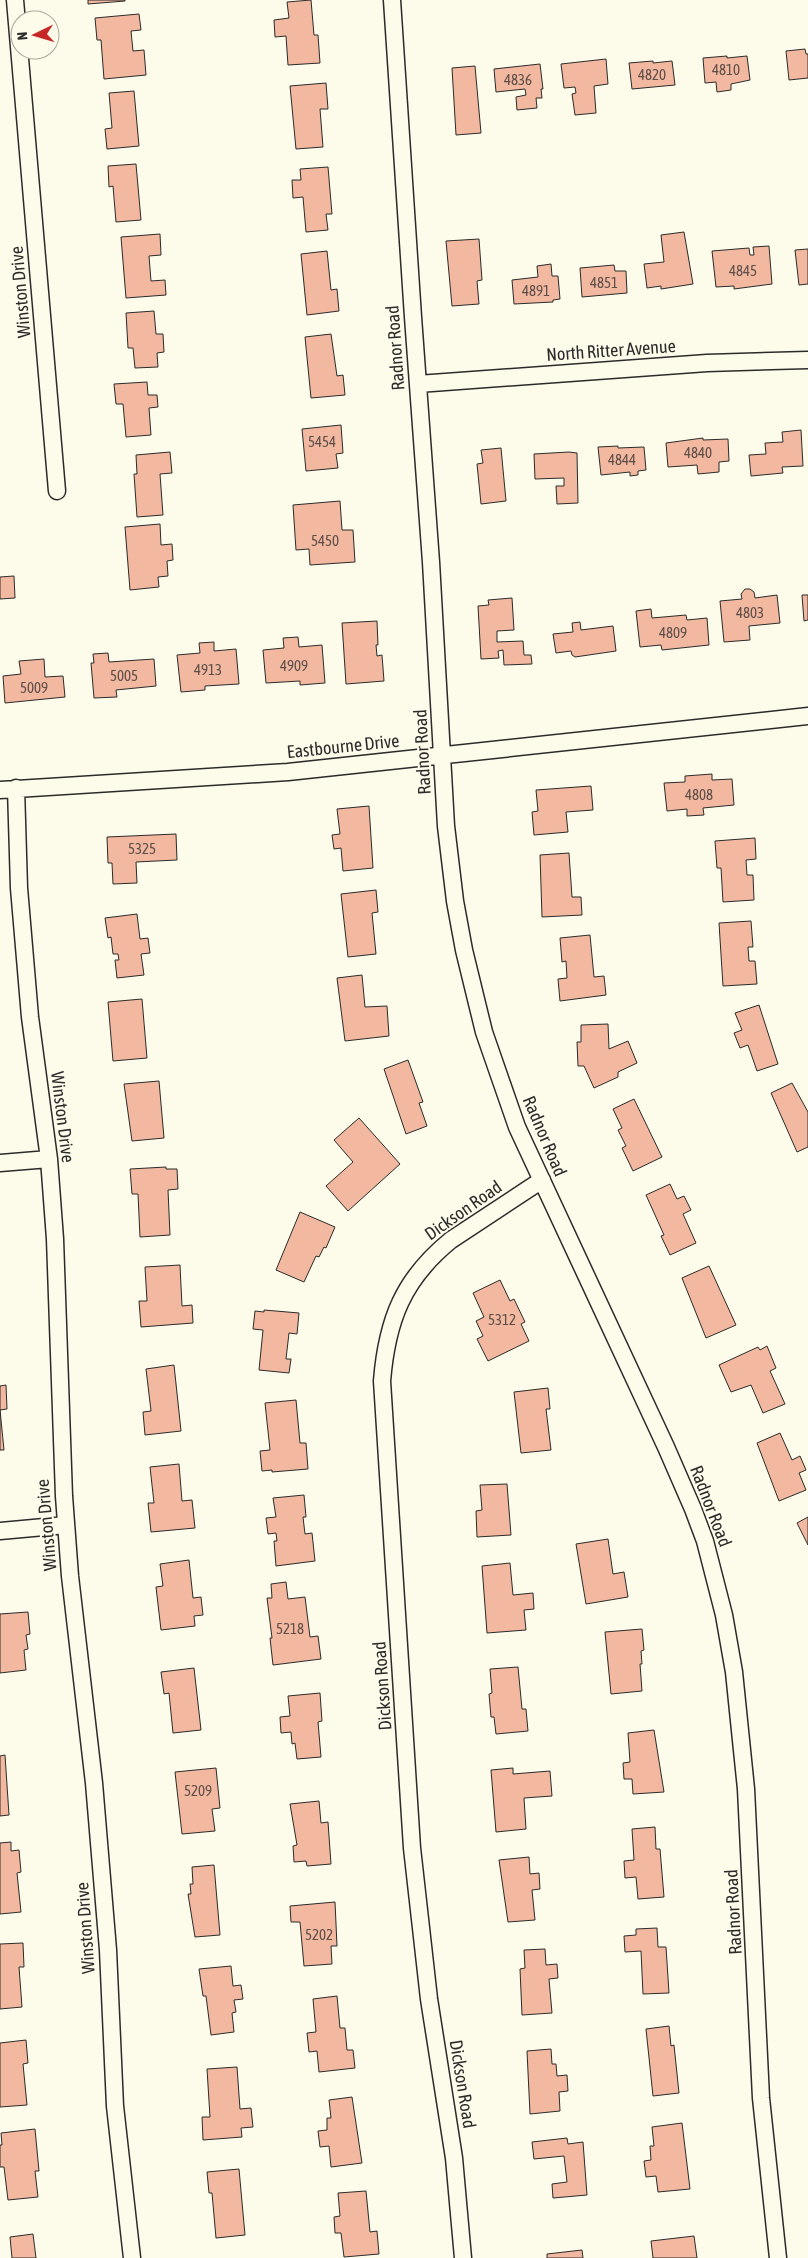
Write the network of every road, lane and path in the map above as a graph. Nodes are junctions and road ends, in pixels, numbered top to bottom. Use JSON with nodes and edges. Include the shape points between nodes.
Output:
{"nodes":[{"id":1,"x":15,"y":0,"type":"edge"},
{"id":2,"x":392,"y":0,"type":"edge"},
{"id":3,"x":808,"y":360,"type":"edge"},
{"id":4,"x":418,"y":384,"type":"junction"},
{"id":5,"x":57,"y":491,"type":"dead end"},
{"id":6,"x":808,"y":716,"type":"edge"},
{"id":7,"x":442,"y":755,"type":"junction"},
{"id":8,"x":8,"y":789,"type":"edge"},
{"id":9,"x":49,"y":1159,"type":"junction"},
{"id":10,"x":0,"y":1164,"type":"edge"},
{"id":11,"x":542,"y":1180,"type":"junction"},
{"id":12,"x":66,"y":1525,"type":"junction"},
{"id":13,"x":0,"y":1531,"type":"edge"},
{"id":14,"x":132,"y":2258,"type":"edge"},
{"id":15,"x":463,"y":2258,"type":"edge"},
{"id":16,"x":778,"y":2258,"type":"edge"}],
"edges":[{"from":1,"to":5,"type":"street","name":"Winston Drive"},
{"from":2,"to":4,"type":"street","name":"Radnor Road"},
{"from":3,"to":4,"type":"street","name":"North Ritter Avenue","via":[[707,363]]},
{"from":4,"to":7,"type":"street","name":"Radnor Road"},
{"from":6,"to":7,"type":"street","name":"Eastbourne Drive"},
{"from":7,"to":8,"type":"street","name":"Eastbourne Drive","via":[[288,772]]},
{"from":7,"to":11,"type":"street","name":"Radnor Road","via":[[452,876],[466,960],[491,1056],[517,1127]]},
{"from":8,"to":9,"type":"street","name":"Winston Drive","via":[[28,997]]},
{"from":9,"to":10,"type":"street"},
{"from":9,"to":12,"type":"street","name":"Winston Drive"},
{"from":11,"to":15,"type":"street","name":"Dickson Road","via":[[451,1240],[416,1275],[406,1289],[387,1338],[382,1381],[412,1848],[429,1999],[454,2158]]},
{"from":11,"to":16,"type":"street","name":"Radnor Road","via":[[693,1509],[705,1541],[724,1615],[734,1672],[746,1789],[761,2098]]},
{"from":12,"to":13,"type":"street"},
{"from":12,"to":14,"type":"street","name":"Winston Drive","via":[[94,1783],[108,1950],[115,2106]]}]}
